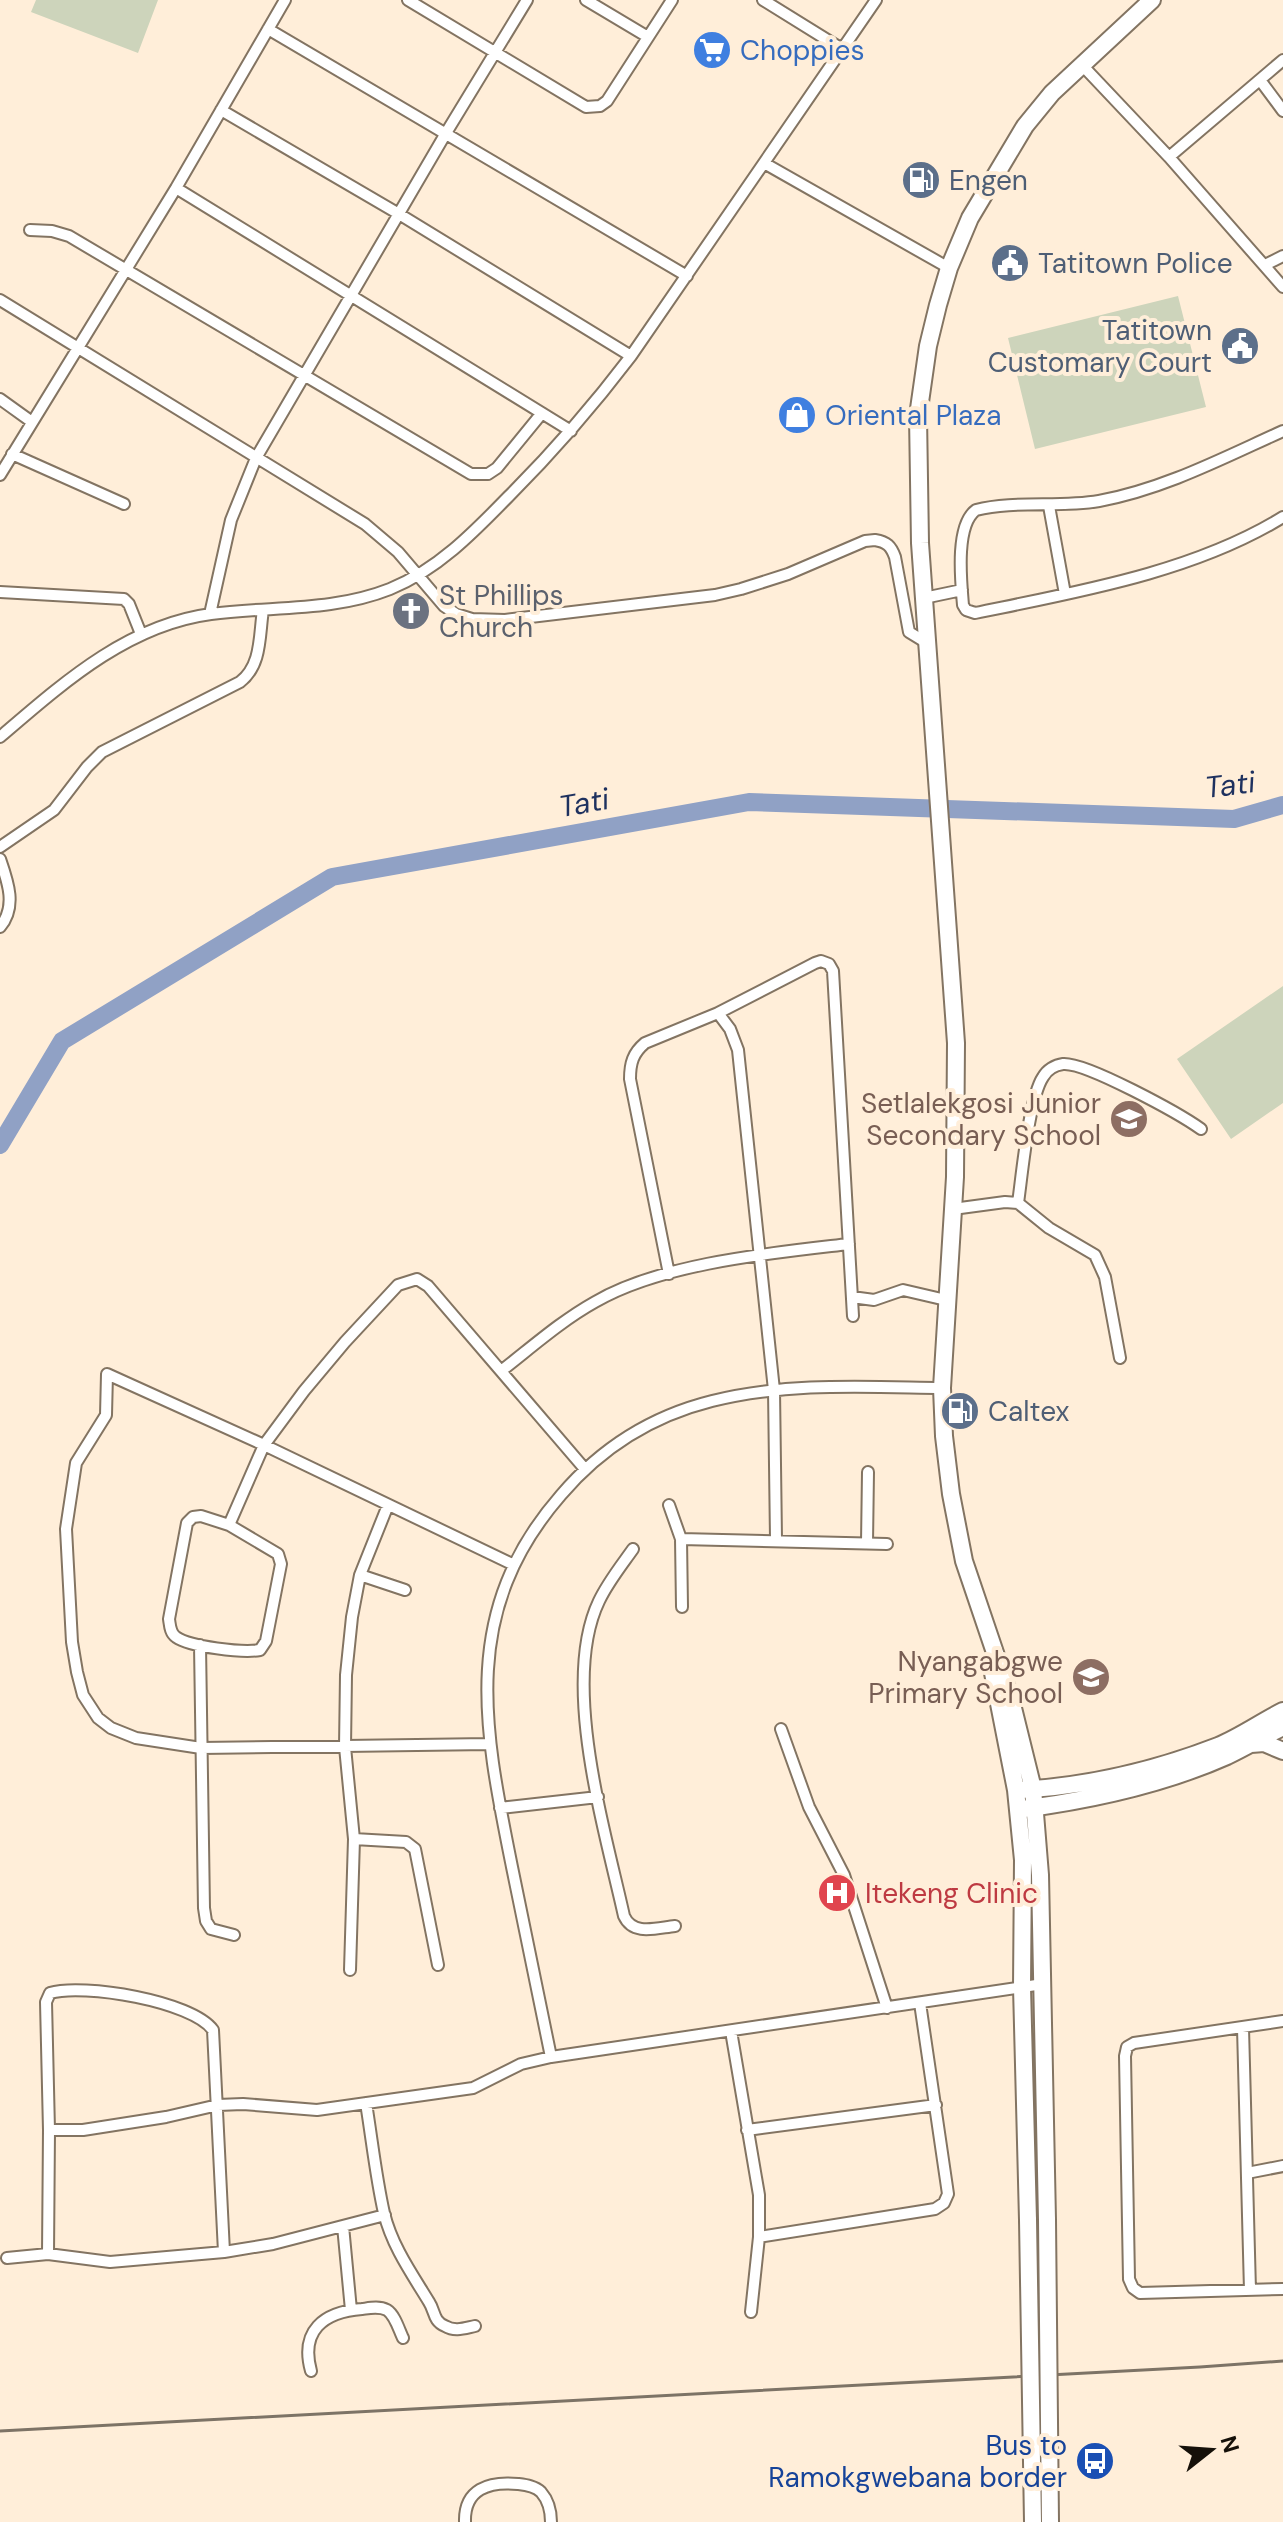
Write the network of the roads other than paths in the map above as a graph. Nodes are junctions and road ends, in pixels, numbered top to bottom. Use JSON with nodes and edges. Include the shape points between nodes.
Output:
{"nodes":[{"id":1,"x":285,"y":0,"type":"edge"},
{"id":2,"x":408,"y":0,"type":"edge"},
{"id":3,"x":527,"y":0,"type":"edge"},
{"id":4,"x":586,"y":0,"type":"edge"},
{"id":5,"x":672,"y":0,"type":"edge"},
{"id":6,"x":763,"y":0,"type":"edge"},
{"id":7,"x":876,"y":0,"type":"edge"},
{"id":8,"x":1148,"y":1,"type":"edge"},
{"id":9,"x":268,"y":29,"type":"junction"},
{"id":10,"x":648,"y":37,"type":"junction"},
{"id":11,"x":842,"y":49,"type":"junction"},
{"id":12,"x":495,"y":52,"type":"junction"},
{"id":13,"x":1283,"y":60,"type":"edge"},
{"id":14,"x":1082,"y":65,"type":"junction"},
{"id":15,"x":1260,"y":80,"type":"junction"},
{"id":16,"x":221,"y":110,"type":"junction"},
{"id":17,"x":1283,"y":111,"type":"edge"},
{"id":18,"x":446,"y":133,"type":"junction"},
{"id":19,"x":1169,"y":157,"type":"junction"},
{"id":20,"x":764,"y":163,"type":"junction"},
{"id":21,"x":176,"y":188,"type":"junction"},
{"id":22,"x":399,"y":214,"type":"junction"},
{"id":23,"x":30,"y":230,"type":"dead end"},
{"id":24,"x":1283,"y":256,"type":"edge"},
{"id":25,"x":1265,"y":265,"type":"junction"},
{"id":26,"x":949,"y":268,"type":"junction"},
{"id":27,"x":125,"y":269,"type":"junction"},
{"id":28,"x":687,"y":276,"type":"junction"},
{"id":29,"x":1283,"y":287,"type":"edge"},
{"id":30,"x":349,"y":296,"type":"junction"},
{"id":31,"x":0,"y":300,"type":"edge"},
{"id":32,"x":76,"y":349,"type":"junction"},
{"id":33,"x":631,"y":356,"type":"junction"},
{"id":34,"x":303,"y":375,"type":"junction"},
{"id":35,"x":0,"y":399,"type":"edge"},
{"id":36,"x":542,"y":413,"type":"junction"},
{"id":37,"x":32,"y":422,"type":"junction"},
{"id":38,"x":571,"y":431,"type":"junction"},
{"id":39,"x":1283,"y":431,"type":"edge"},
{"id":40,"x":12,"y":454,"type":"junction"},
{"id":41,"x":256,"y":458,"type":"junction"},
{"id":42,"x":0,"y":475,"type":"edge"},
{"id":43,"x":124,"y":504,"type":"dead end"},
{"id":44,"x":1049,"y":506,"type":"junction"},
{"id":45,"x":1283,"y":517,"type":"edge"},
{"id":46,"x":418,"y":576,"type":"junction"},
{"id":47,"x":962,"y":590,"type":"junction"},
{"id":48,"x":0,"y":592,"type":"edge"},
{"id":49,"x":1065,"y":594,"type":"junction"},
{"id":50,"x":924,"y":598,"type":"junction"},
{"id":51,"x":263,"y":610,"type":"junction"},
{"id":52,"x":210,"y":614,"type":"junction"},
{"id":53,"x":141,"y":634,"type":"junction"},
{"id":54,"x":927,"y":643,"type":"junction"},
{"id":55,"x":0,"y":737,"type":"edge"},
{"id":56,"x":0,"y":847,"type":"edge"},
{"id":57,"x":0,"y":859,"type":"edge"},
{"id":58,"x":0,"y":927,"type":"edge"},
{"id":59,"x":718,"y":1013,"type":"junction"},
{"id":60,"x":1201,"y":1129,"type":"dead end"},
{"id":61,"x":1018,"y":1203,"type":"junction"},
{"id":62,"x":953,"y":1209,"type":"junction"},
{"id":63,"x":849,"y":1244,"type":"junction"},
{"id":64,"x":760,"y":1254,"type":"junction"},
{"id":65,"x":669,"y":1274,"type":"junction"},
{"id":66,"x":852,"y":1297,"type":"junction"},
{"id":67,"x":946,"y":1300,"type":"junction"},
{"id":68,"x":853,"y":1316,"type":"dead end"},
{"id":69,"x":1120,"y":1358,"type":"dead end"},
{"id":70,"x":501,"y":1371,"type":"junction"},
{"id":71,"x":942,"y":1388,"type":"junction"},
{"id":72,"x":774,"y":1390,"type":"junction"},
{"id":73,"x":264,"y":1445,"type":"junction"},
{"id":74,"x":584,"y":1468,"type":"junction"},
{"id":75,"x":868,"y":1472,"type":"dead end"},
{"id":76,"x":388,"y":1505,"type":"junction"},
{"id":77,"x":669,"y":1505,"type":"dead end"},
{"id":78,"x":229,"y":1525,"type":"junction"},
{"id":79,"x":681,"y":1539,"type":"junction"},
{"id":80,"x":776,"y":1539,"type":"junction"},
{"id":81,"x":867,"y":1543,"type":"junction"},
{"id":82,"x":887,"y":1544,"type":"dead end"},
{"id":83,"x":633,"y":1549,"type":"dead end"},
{"id":84,"x":512,"y":1564,"type":"junction"},
{"id":85,"x":360,"y":1575,"type":"junction"},
{"id":86,"x":405,"y":1590,"type":"dead end"},
{"id":87,"x":682,"y":1607,"type":"dead end"},
{"id":88,"x":983,"y":1624,"type":"junction"},
{"id":89,"x":200,"y":1645,"type":"junction"},
{"id":90,"x":1279,"y":1726,"type":"edge"},
{"id":91,"x":781,"y":1729,"type":"dead end"},
{"id":92,"x":489,"y":1744,"type":"junction"},
{"id":93,"x":1251,"y":1744,"type":"junction"},
{"id":94,"x":345,"y":1747,"type":"junction"},
{"id":95,"x":201,"y":1748,"type":"junction"},
{"id":96,"x":1283,"y":1751,"type":"edge"},
{"id":97,"x":1033,"y":1789,"type":"junction"},
{"id":98,"x":1016,"y":1790,"type":"junction"},
{"id":99,"x":598,"y":1797,"type":"junction"},
{"id":100,"x":500,"y":1808,"type":"junction"},
{"id":101,"x":1027,"y":1808,"type":"junction"},
{"id":102,"x":354,"y":1839,"type":"junction"},
{"id":103,"x":675,"y":1926,"type":"dead end"},
{"id":104,"x":234,"y":1935,"type":"dead end"},
{"id":105,"x":438,"y":1965,"type":"dead end"},
{"id":106,"x":350,"y":1970,"type":"dead end"},
{"id":107,"x":1043,"y":1984,"type":"junction"},
{"id":108,"x":1022,"y":1987,"type":"junction"},
{"id":109,"x":920,"y":2003,"type":"junction"},
{"id":110,"x":887,"y":2008,"type":"junction"},
{"id":111,"x":1283,"y":2021,"type":"edge"},
{"id":112,"x":1243,"y":2028,"type":"junction"},
{"id":113,"x":731,"y":2031,"type":"junction"},
{"id":114,"x":551,"y":2057,"type":"junction"},
{"id":115,"x":366,"y":2103,"type":"junction"},
{"id":116,"x":218,"y":2105,"type":"junction"},
{"id":117,"x":936,"y":2105,"type":"junction"},
{"id":118,"x":49,"y":2130,"type":"junction"},
{"id":119,"x":747,"y":2130,"type":"junction"},
{"id":120,"x":1283,"y":2166,"type":"edge"},
{"id":121,"x":1247,"y":2173,"type":"junction"},
{"id":122,"x":385,"y":2215,"type":"junction"},
{"id":123,"x":343,"y":2226,"type":"junction"},
{"id":124,"x":759,"y":2237,"type":"junction"},
{"id":125,"x":224,"y":2252,"type":"junction"},
{"id":126,"x":48,"y":2254,"type":"junction"},
{"id":127,"x":7,"y":2258,"type":"dead end"},
{"id":128,"x":1283,"y":2289,"type":"edge"},
{"id":129,"x":1250,"y":2290,"type":"junction"},
{"id":130,"x":351,"y":2310,"type":"junction"},
{"id":131,"x":751,"y":2312,"type":"dead end"},
{"id":132,"x":475,"y":2326,"type":"dead end"},
{"id":133,"x":403,"y":2338,"type":"dead end"},
{"id":134,"x":311,"y":2371,"type":"dead end"},
{"id":135,"x":465,"y":2522,"type":"edge"},
{"id":136,"x":551,"y":2522,"type":"edge"},
{"id":137,"x":1033,"y":2522,"type":"edge"},
{"id":138,"x":1050,"y":2522,"type":"edge"}],
"edges":[{"from":1,"to":9,"type":"street"},
{"from":2,"to":12,"type":"street"},
{"from":3,"to":12,"type":"street"},
{"from":4,"to":10,"type":"street"},
{"from":5,"to":10,"type":"street"},
{"from":6,"to":11,"type":"street"},
{"from":7,"to":11,"type":"street"},
{"from":8,"to":14,"type":"main road"},
{"from":9,"to":16,"type":"street"},
{"from":9,"to":18,"type":"street"},
{"from":10,"to":12,"type":"street","via":[[607,101],[593,109]]},
{"from":11,"to":20,"type":"street"},
{"from":12,"to":18,"type":"street"},
{"from":13,"to":15,"type":"street"},
{"from":14,"to":19,"type":"street"},
{"from":14,"to":26,"type":"main road","via":[[1025,126],[970,218]]},
{"from":15,"to":17,"type":"street"},
{"from":15,"to":19,"type":"street"},
{"from":16,"to":21,"type":"street"},
{"from":16,"to":22,"type":"street"},
{"from":18,"to":22,"type":"street"},
{"from":18,"to":28,"type":"street"},
{"from":19,"to":25,"type":"street"},
{"from":20,"to":26,"type":"street"},
{"from":20,"to":28,"type":"street"},
{"from":21,"to":27,"type":"street"},
{"from":21,"to":30,"type":"street"},
{"from":22,"to":30,"type":"street"},
{"from":22,"to":33,"type":"street"},
{"from":23,"to":27,"type":"street","via":[[69,236]]},
{"from":24,"to":25,"type":"street"},
{"from":25,"to":29,"type":"street"},
{"from":26,"to":50,"type":"main road","via":[[928,346],[918,416]]},
{"from":27,"to":32,"type":"street"},
{"from":27,"to":34,"type":"street"},
{"from":28,"to":33,"type":"street"},
{"from":30,"to":34,"type":"street"},
{"from":30,"to":36,"type":"street"},
{"from":31,"to":32,"type":"street"},
{"from":32,"to":37,"type":"street"},
{"from":32,"to":41,"type":"street"},
{"from":33,"to":38,"type":"street"},
{"from":34,"to":36,"type":"street","via":[[479,476],[497,468]]},
{"from":34,"to":41,"type":"street"},
{"from":35,"to":37,"type":"street"},
{"from":36,"to":38,"type":"street"},
{"from":37,"to":40,"type":"street"},
{"from":38,"to":46,"type":"street","via":[[458,547]]},
{"from":39,"to":44,"type":"street","via":[[1180,478],[1096,501]]},
{"from":40,"to":42,"type":"street"},
{"from":40,"to":43,"type":"street"},
{"from":41,"to":46,"type":"street","via":[[376,533]]},
{"from":41,"to":52,"type":"street","via":[[231,520]]},
{"from":44,"to":47,"type":"street","via":[[985,508],[970,515],[963,542]]},
{"from":44,"to":49,"type":"street"},
{"from":45,"to":49,"type":"street","via":[[1207,556]]},
{"from":46,"to":51,"type":"street","via":[[336,604]]},
{"from":46,"to":54,"type":"street","via":[[456,614],[505,620],[741,589],[875,540],[891,547],[909,632]]},
{"from":47,"to":49,"type":"street","via":[[966,610],[975,613]]},
{"from":47,"to":50,"type":"street"},
{"from":48,"to":53,"type":"street","via":[[124,599]]},
{"from":50,"to":54,"type":"main road"},
{"from":51,"to":52,"type":"street"},
{"from":51,"to":56,"type":"street","via":[[249,676],[102,752],[54,810]]},
{"from":52,"to":53,"type":"street"},
{"from":53,"to":55,"type":"street","via":[[81,671]]},
{"from":54,"to":62,"type":"main road","via":[[956,1043]]},
{"from":57,"to":58,"type":"street","via":[[11,905]]},
{"from":59,"to":63,"type":"street","via":[[815,963],[829,964],[833,971]]},
{"from":59,"to":64,"type":"street","via":[[738,1050]]},
{"from":59,"to":65,"type":"street","via":[[645,1043],[630,1067]]},
{"from":60,"to":61,"type":"street","via":[[1152,1099],[1072,1065],[1057,1066],[1042,1078],[1035,1098]]},
{"from":61,"to":62,"type":"street"},
{"from":61,"to":69,"type":"street","via":[[1100,1263]]},
{"from":62,"to":67,"type":"main road"},
{"from":63,"to":64,"type":"street"},
{"from":63,"to":66,"type":"street"},
{"from":64,"to":65,"type":"street"},
{"from":64,"to":72,"type":"street"},
{"from":65,"to":70,"type":"street","via":[[594,1302]]},
{"from":66,"to":67,"type":"street","via":[[874,1300],[903,1290]]},
{"from":66,"to":68,"type":"street"},
{"from":67,"to":71,"type":"main road"},
{"from":70,"to":73,"type":"street","via":[[428,1286],[417,1279],[407,1281],[345,1342]]},
{"from":70,"to":74,"type":"street"},
{"from":71,"to":72,"type":"street"},
{"from":71,"to":88,"type":"main road","via":[[951,1494]]},
{"from":72,"to":74,"type":"street","via":[[711,1401],[662,1418]]},
{"from":72,"to":80,"type":"street"},
{"from":73,"to":76,"type":"street"},
{"from":73,"to":78,"type":"street"},
{"from":73,"to":95,"type":"street","via":[[107,1374],[106,1415],[73,1475],[66,1529],[72,1642],[83,1695],[111,1728],[136,1738]]},
{"from":74,"to":84,"type":"street"},
{"from":75,"to":81,"type":"street"},
{"from":76,"to":84,"type":"street"},
{"from":76,"to":85,"type":"street"},
{"from":77,"to":79,"type":"street"},
{"from":78,"to":89,"type":"street","via":[[201,1516],[187,1523],[170,1629],[175,1637]]},
{"from":78,"to":89,"type":"street","via":[[278,1554],[281,1564],[266,1641],[251,1652]]},
{"from":79,"to":80,"type":"street"},
{"from":79,"to":87,"type":"street"},
{"from":80,"to":81,"type":"street"},
{"from":81,"to":82,"type":"street"},
{"from":83,"to":99,"type":"street","via":[[599,1601],[585,1651],[586,1720]]},
{"from":84,"to":92,"type":"street","via":[[490,1643]]},
{"from":85,"to":86,"type":"street"},
{"from":85,"to":94,"type":"street","via":[[346,1675]]},
{"from":88,"to":97,"type":"main road","via":[[1011,1700]]},
{"from":88,"to":98,"type":"main road"},
{"from":89,"to":95,"type":"street"},
{"from":90,"to":93,"type":"main road"},
{"from":90,"to":97,"type":"main road","via":[[1108,1778]]},
{"from":91,"to":110,"type":"street","via":[[809,1807],[844,1875]]},
{"from":92,"to":94,"type":"street"},
{"from":92,"to":100,"type":"street"},
{"from":93,"to":96,"type":"main road"},
{"from":93,"to":101,"type":"main road","via":[[1174,1776]]},
{"from":94,"to":95,"type":"street"},
{"from":94,"to":102,"type":"street"},
{"from":95,"to":104,"type":"street","via":[[206,1921],[211,1929]]},
{"from":97,"to":98,"type":"main road"},
{"from":97,"to":101,"type":"main road"},
{"from":98,"to":101,"type":"main road"},
{"from":99,"to":100,"type":"street"},
{"from":99,"to":103,"type":"street","via":[[628,1925]]},
{"from":100,"to":114,"type":"street"},
{"from":101,"to":107,"type":"main road","via":[[1039,1833]]},
{"from":101,"to":108,"type":"main road"},
{"from":102,"to":105,"type":"street","via":[[406,1842],[415,1849]]},
{"from":102,"to":106,"type":"street"},
{"from":107,"to":108,"type":"street"},
{"from":107,"to":138,"type":"main road","bridge":true},
{"from":108,"to":109,"type":"street"},
{"from":108,"to":137,"type":"main road","bridge":true},
{"from":109,"to":110,"type":"street"},
{"from":109,"to":117,"type":"street"},
{"from":110,"to":113,"type":"street"},
{"from":111,"to":112,"type":"street"},
{"from":112,"to":121,"type":"street"},
{"from":112,"to":129,"type":"street","via":[[1127,2047],[1129,2279],[1140,2293]]},
{"from":113,"to":114,"type":"street"},
{"from":113,"to":119,"type":"street"},
{"from":114,"to":115,"type":"street","via":[[521,2064],[473,2088]]},
{"from":115,"to":116,"type":"street","via":[[317,2110]]},
{"from":115,"to":122,"type":"street"},
{"from":116,"to":118,"type":"street","via":[[83,2130]]},
{"from":116,"to":118,"type":"street","via":[[215,2037],[209,2024],[133,1995],[63,1989],[50,1993],[46,2002]]},
{"from":116,"to":125,"type":"street"},
{"from":117,"to":119,"type":"street"},
{"from":117,"to":124,"type":"street","via":[[948,2194],[944,2203],[935,2209]]},
{"from":118,"to":126,"type":"street"},
{"from":119,"to":124,"type":"street","via":[[759,2195]]},
{"from":120,"to":121,"type":"street"},
{"from":121,"to":129,"type":"street"},
{"from":122,"to":123,"type":"street"},
{"from":122,"to":132,"type":"street","via":[[435,2318],[456,2330]]},
{"from":123,"to":125,"type":"street"},
{"from":123,"to":130,"type":"street"},
{"from":124,"to":131,"type":"street"},
{"from":125,"to":126,"type":"street","via":[[110,2262]]},
{"from":126,"to":127,"type":"street"},
{"from":128,"to":129,"type":"street"},
{"from":130,"to":133,"type":"street","via":[[385,2309]]},
{"from":130,"to":134,"type":"street","via":[[322,2319],[312,2333],[307,2357]]},
{"from":135,"to":136,"type":"street","via":[[468,2500],[479,2490],[504,2483],[539,2490]]}]}
